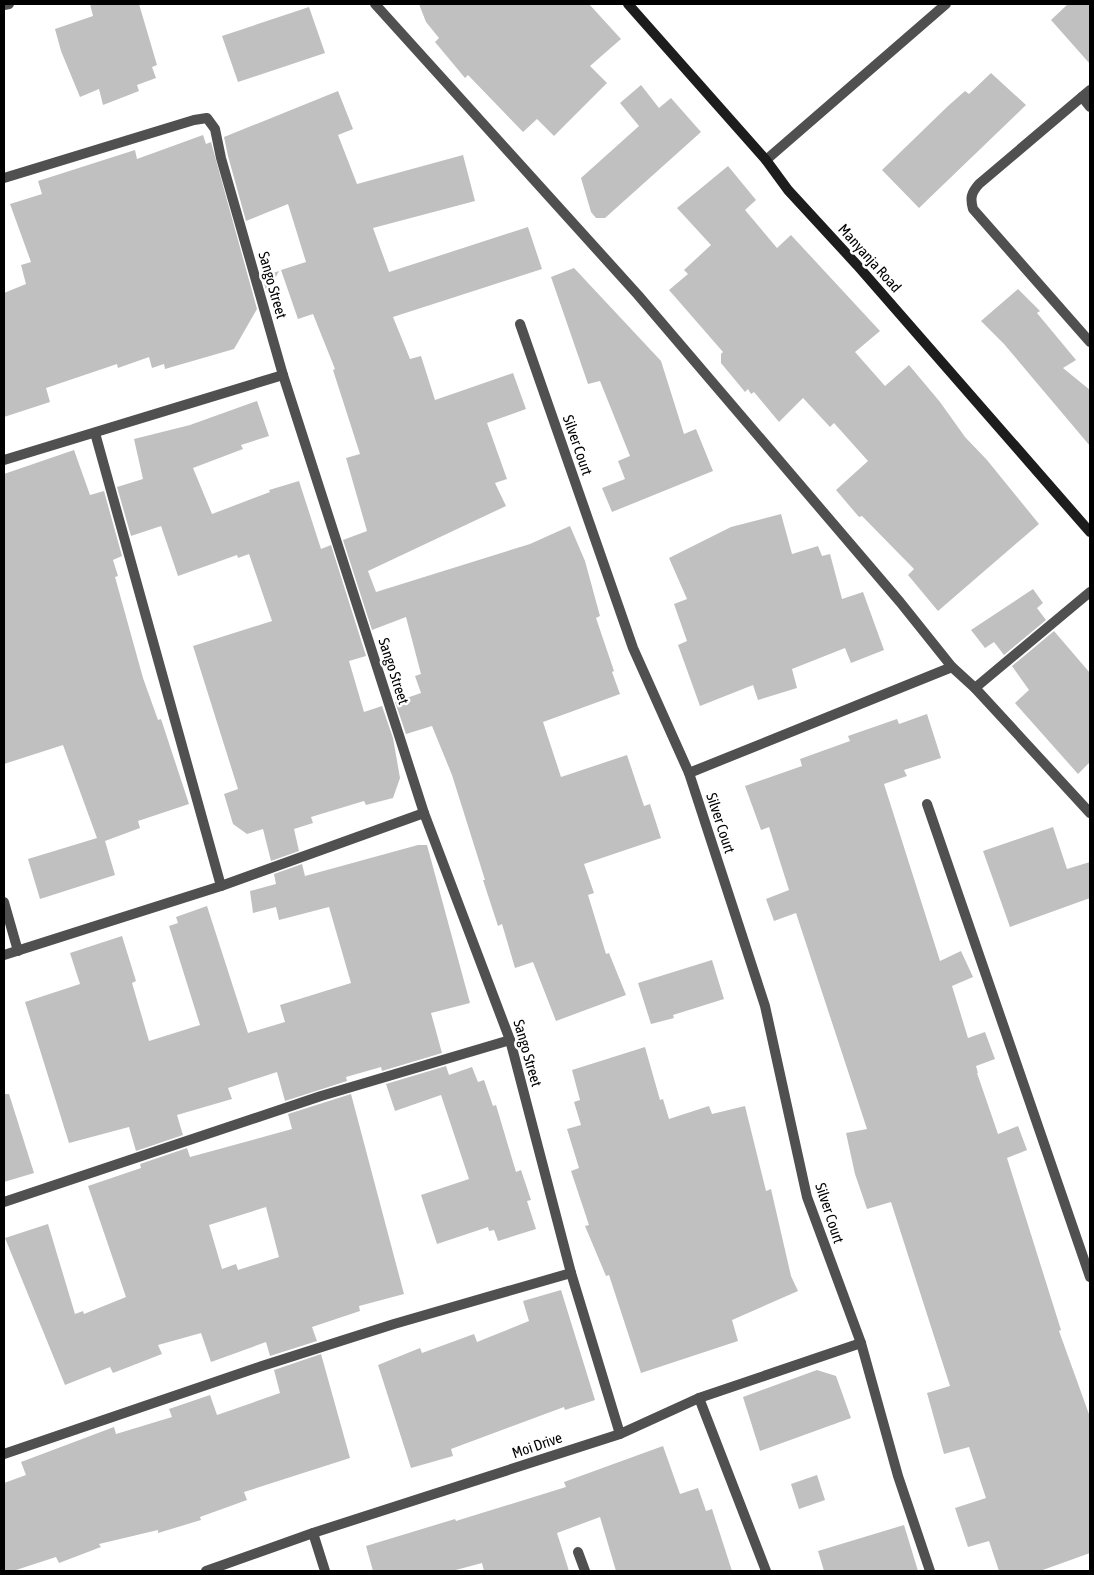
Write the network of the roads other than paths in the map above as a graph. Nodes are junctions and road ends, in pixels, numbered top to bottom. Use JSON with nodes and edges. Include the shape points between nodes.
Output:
{"nodes":[{"id":1,"x":9,"y":4,"type":"edge"},
{"id":2,"x":374,"y":4,"type":"edge"},
{"id":3,"x":628,"y":4,"type":"edge"},
{"id":4,"x":946,"y":4,"type":"edge"},
{"id":5,"x":4,"y":6,"type":"edge"},
{"id":6,"x":1090,"y":90,"type":"edge"},
{"id":7,"x":1082,"y":97,"type":"junction"},
{"id":8,"x":1090,"y":107,"type":"edge"},
{"id":9,"x":766,"y":160,"type":"junction"},
{"id":10,"x":4,"y":178,"type":"edge"},
{"id":11,"x":520,"y":324,"type":"dead end"},
{"id":12,"x":1090,"y":342,"type":"edge"},
{"id":13,"x":282,"y":375,"type":"junction"},
{"id":14,"x":95,"y":433,"type":"junction"},
{"id":15,"x":4,"y":460,"type":"edge"},
{"id":16,"x":1090,"y":532,"type":"edge"},
{"id":17,"x":1090,"y":592,"type":"edge"},
{"id":18,"x":952,"y":667,"type":"junction"},
{"id":19,"x":975,"y":688,"type":"junction"},
{"id":20,"x":689,"y":772,"type":"junction"},
{"id":21,"x":927,"y":804,"type":"dead end"},
{"id":22,"x":424,"y":813,"type":"junction"},
{"id":23,"x":1090,"y":813,"type":"edge"},
{"id":24,"x":220,"y":886,"type":"junction"},
{"id":25,"x":4,"y":902,"type":"edge"},
{"id":26,"x":18,"y":950,"type":"junction"},
{"id":27,"x":4,"y":955,"type":"edge"},
{"id":28,"x":510,"y":1040,"type":"junction"},
{"id":29,"x":4,"y":1202,"type":"edge"},
{"id":30,"x":571,"y":1273,"type":"junction"},
{"id":31,"x":1090,"y":1277,"type":"edge"},
{"id":32,"x":861,"y":1343,"type":"junction"},
{"id":33,"x":699,"y":1398,"type":"junction"},
{"id":34,"x":620,"y":1434,"type":"junction"},
{"id":35,"x":4,"y":1454,"type":"edge"},
{"id":36,"x":313,"y":1533,"type":"junction"},
{"id":37,"x":578,"y":1552,"type":"dead end"},
{"id":38,"x":206,"y":1571,"type":"edge"},
{"id":39,"x":325,"y":1571,"type":"edge"},
{"id":40,"x":585,"y":1571,"type":"edge"},
{"id":41,"x":766,"y":1571,"type":"edge"},
{"id":42,"x":930,"y":1571,"type":"edge"}],
"edges":[{"from":1,"to":5,"type":"street"},
{"from":2,"to":18,"type":"street","via":[[644,302]]},
{"from":3,"to":9,"type":"main road","name":"Manyanja Road"},
{"from":4,"to":9,"type":"street"},
{"from":6,"to":7,"type":"street"},
{"from":7,"to":8,"type":"street"},
{"from":7,"to":12,"type":"street","via":[[979,184],[971,193],[970,200],[972,210]]},
{"from":9,"to":16,"type":"main road","name":"Manyanja Road","via":[[788,190]]},
{"from":10,"to":13,"type":"street","name":"Sango Street","via":[[207,118],[215,129]]},
{"from":11,"to":20,"type":"street","name":"Silver Court","via":[[633,648]]},
{"from":13,"to":14,"type":"street"},
{"from":13,"to":22,"type":"street","name":"Sango Street"},
{"from":14,"to":15,"type":"street"},
{"from":14,"to":24,"type":"street"},
{"from":17,"to":19,"type":"street"},
{"from":18,"to":19,"type":"street"},
{"from":18,"to":20,"type":"street"},
{"from":19,"to":23,"type":"street"},
{"from":20,"to":32,"type":"street","name":"Silver Court","via":[[765,1006],[807,1197]]},
{"from":21,"to":31,"type":"street"},
{"from":22,"to":24,"type":"street"},
{"from":22,"to":28,"type":"street","name":"Sango Street"},
{"from":24,"to":26,"type":"street"},
{"from":25,"to":26,"type":"street"},
{"from":26,"to":27,"type":"street"},
{"from":28,"to":29,"type":"street","via":[[347,1088]]},
{"from":28,"to":30,"type":"street","name":"Sango Street"},
{"from":30,"to":34,"type":"street","name":"Sango Street"},
{"from":30,"to":35,"type":"street","via":[[262,1366]]},
{"from":32,"to":33,"type":"street","name":"Moi Drive"},
{"from":32,"to":42,"type":"street","name":"Silver Court","via":[[898,1476]]},
{"from":33,"to":34,"type":"street","name":"Moi Drive"},
{"from":33,"to":41,"type":"street"},
{"from":34,"to":36,"type":"street","name":"Moi Drive"},
{"from":36,"to":38,"type":"street","name":"Moi Drive"},
{"from":36,"to":39,"type":"street"},
{"from":37,"to":40,"type":"street"}]}
